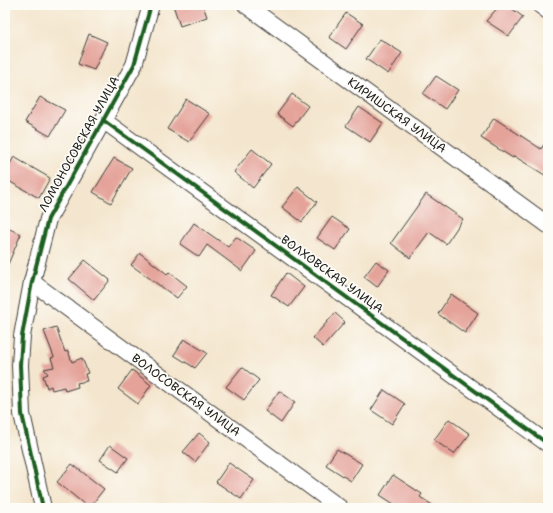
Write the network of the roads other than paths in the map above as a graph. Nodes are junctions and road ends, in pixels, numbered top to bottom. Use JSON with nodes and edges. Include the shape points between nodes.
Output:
{"nodes":[{"id":1,"x":151,"y":5,"type":"edge"},
{"id":2,"x":246,"y":5,"type":"edge"},
{"id":3,"x":540,"y":5,"type":"edge"},
{"id":4,"x":548,"y":11,"type":"edge"},
{"id":5,"x":103,"y":120,"type":"junction"},
{"id":6,"x":548,"y":225,"type":"edge"},
{"id":7,"x":32,"y":282,"type":"junction"},
{"id":8,"x":548,"y":444,"type":"edge"},
{"id":9,"x":43,"y":508,"type":"edge"},
{"id":10,"x":340,"y":508,"type":"edge"}],
"edges":[{"from":1,"to":5,"type":"street","name":"ЛОМОНОСОВСКАЯ УЛИЦА","via":[[134,65]]},
{"from":2,"to":6,"type":"street","name":"КИРИШСКАЯ УЛИЦА"},
{"from":3,"to":4,"type":"street"},
{"from":5,"to":7,"type":"street","name":"ЛОМОНОСОВСКАЯ УЛИЦА","via":[[48,219]]},
{"from":5,"to":8,"type":"street","name":"ВОЛХОВСКАЯ УЛИЦА"},
{"from":7,"to":9,"type":"street","name":"ЛОМОНОСОВСКАЯ УЛИЦА","via":[[22,336],[22,414]]},
{"from":7,"to":10,"type":"street","name":"ВОЛОСОВСКАЯ УЛИЦА"}]}
